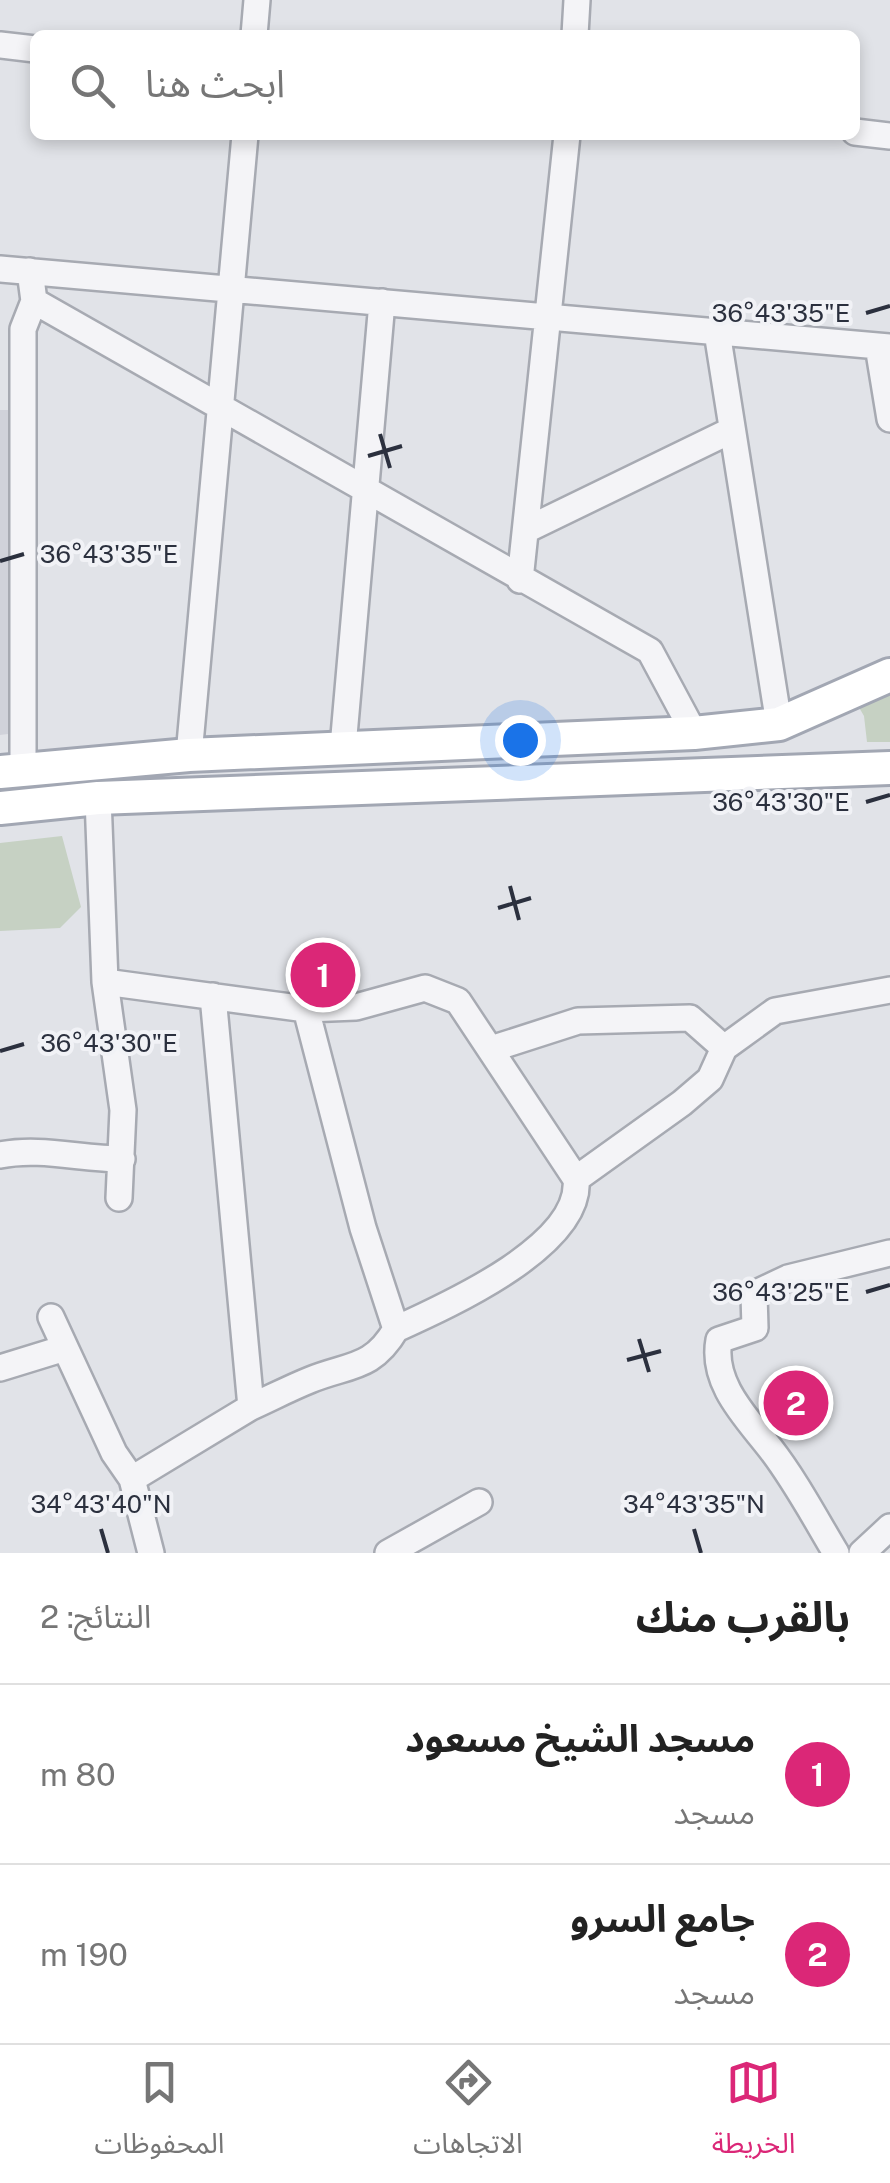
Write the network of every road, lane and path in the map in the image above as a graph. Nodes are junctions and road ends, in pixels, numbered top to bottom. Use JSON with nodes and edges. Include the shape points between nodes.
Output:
{"nodes":[{"id":1,"x":258,"y":0,"type":"edge"},
{"id":2,"x":577,"y":0,"type":"edge"},
{"id":3,"x":255,"y":30,"type":"edge"},
{"id":4,"x":575,"y":30,"type":"edge"},
{"id":5,"x":0,"y":45,"type":"edge"},
{"id":6,"x":30,"y":49,"type":"edge"},
{"id":7,"x":860,"y":133,"type":"edge"},
{"id":8,"x":890,"y":136,"type":"edge"},
{"id":9,"x":245,"y":140,"type":"edge"},
{"id":10,"x":567,"y":140,"type":"edge"},
{"id":11,"x":0,"y":269,"type":"edge"},
{"id":12,"x":30,"y":271,"type":"junction"},
{"id":13,"x":230,"y":288,"type":"junction"},
{"id":14,"x":34,"y":301,"type":"junction"},
{"id":15,"x":382,"y":302,"type":"junction"},
{"id":16,"x":550,"y":316,"type":"junction"},
{"id":17,"x":717,"y":332,"type":"junction"},
{"id":18,"x":884,"y":347,"type":"edge"},
{"id":19,"x":218,"y":402,"type":"junction"},
{"id":20,"x":890,"y":419,"type":"edge"},
{"id":21,"x":732,"y":430,"type":"junction"},
{"id":22,"x":364,"y":488,"type":"junction"},
{"id":23,"x":526,"y":530,"type":"junction"},
{"id":24,"x":520,"y":580,"type":"junction"},
{"id":25,"x":890,"y":674,"type":"edge"},
{"id":26,"x":779,"y":724,"type":"junction"},
{"id":27,"x":694,"y":733,"type":"junction"},
{"id":28,"x":344,"y":747,"type":"junction"},
{"id":29,"x":189,"y":755,"type":"junction"},
{"id":30,"x":890,"y":768,"type":"edge"},
{"id":31,"x":11,"y":771,"type":"edge"},
{"id":32,"x":98,"y":798,"type":"junction"},
{"id":33,"x":0,"y":808,"type":"edge"},
{"id":34,"x":104,"y":982,"type":"junction"},
{"id":35,"x":890,"y":990,"type":"edge"},
{"id":36,"x":213,"y":996,"type":"junction"},
{"id":37,"x":306,"y":1009,"type":"junction"},
{"id":38,"x":724,"y":1048,"type":"junction"},
{"id":39,"x":491,"y":1049,"type":"junction"},
{"id":40,"x":0,"y":1155,"type":"edge"},
{"id":41,"x":122,"y":1159,"type":"junction"},
{"id":42,"x":576,"y":1179,"type":"junction"},
{"id":43,"x":119,"y":1198,"type":"dead end"},
{"id":44,"x":890,"y":1253,"type":"edge"},
{"id":45,"x":51,"y":1317,"type":"dead end"},
{"id":46,"x":396,"y":1329,"type":"junction"},
{"id":47,"x":64,"y":1348,"type":"junction"},
{"id":48,"x":0,"y":1368,"type":"edge"},
{"id":49,"x":251,"y":1407,"type":"junction"},
{"id":50,"x":132,"y":1479,"type":"junction"},
{"id":51,"x":479,"y":1502,"type":"dead end"},
{"id":52,"x":890,"y":1526,"type":"edge"},
{"id":53,"x":152,"y":1553,"type":"edge"},
{"id":54,"x":388,"y":1553,"type":"edge"},
{"id":55,"x":836,"y":1553,"type":"edge"},
{"id":56,"x":862,"y":1553,"type":"edge"}],
"edges":[{"from":1,"to":3,"type":"street"},
{"from":2,"to":4,"type":"street"},
{"from":5,"to":6,"type":"street"},
{"from":7,"to":8,"type":"street"},
{"from":9,"to":13,"type":"street"},
{"from":10,"to":16,"type":"street"},
{"from":11,"to":12,"type":"street"},
{"from":12,"to":13,"type":"street"},
{"from":12,"to":14,"type":"street"},
{"from":13,"to":15,"type":"street"},
{"from":13,"to":19,"type":"street"},
{"from":14,"to":19,"type":"street"},
{"from":14,"to":31,"type":"street","via":[[23,329]]},
{"from":15,"to":16,"type":"street"},
{"from":15,"to":22,"type":"street"},
{"from":16,"to":17,"type":"street"},
{"from":16,"to":23,"type":"street"},
{"from":17,"to":18,"type":"street"},
{"from":17,"to":21,"type":"street"},
{"from":18,"to":20,"type":"street"},
{"from":19,"to":22,"type":"street"},
{"from":19,"to":29,"type":"street"},
{"from":21,"to":23,"type":"street"},
{"from":21,"to":26,"type":"street"},
{"from":22,"to":24,"type":"street"},
{"from":22,"to":28,"type":"street"},
{"from":23,"to":24,"type":"street"},
{"from":24,"to":27,"type":"street","via":[[650,651]]},
{"from":25,"to":26,"type":"main road"},
{"from":26,"to":27,"type":"main road"},
{"from":27,"to":28,"type":"main road"},
{"from":28,"to":29,"type":"main road"},
{"from":29,"to":31,"type":"main road"},
{"from":30,"to":32,"type":"main road"},
{"from":32,"to":33,"type":"main road"},
{"from":32,"to":34,"type":"street"},
{"from":34,"to":36,"type":"street"},
{"from":34,"to":41,"type":"street","via":[[123,1110]]},
{"from":35,"to":38,"type":"street","via":[[775,1011]]},
{"from":36,"to":37,"type":"street"},
{"from":36,"to":49,"type":"street"},
{"from":37,"to":39,"type":"street","via":[[356,1007],[425,988],[458,1001]]},
{"from":37,"to":46,"type":"street"},
{"from":38,"to":39,"type":"street","via":[[690,1018],[578,1021]]},
{"from":38,"to":42,"type":"street","via":[[710,1079]]},
{"from":39,"to":42,"type":"street"},
{"from":40,"to":41,"type":"street"},
{"from":41,"to":43,"type":"street"},
{"from":42,"to":46,"type":"street","via":[[578,1197],[568,1218],[513,1267]]},
{"from":44,"to":55,"type":"street","via":[[788,1278],[754,1294],[754,1328],[719,1340],[716,1357],[742,1416],[772,1449]]},
{"from":45,"to":47,"type":"street"},
{"from":46,"to":49,"type":"street","via":[[383,1351],[356,1367],[312,1378]]},
{"from":47,"to":48,"type":"street"},
{"from":47,"to":50,"type":"street"},
{"from":49,"to":50,"type":"street"},
{"from":50,"to":53,"type":"street"},
{"from":51,"to":54,"type":"street"},
{"from":52,"to":56,"type":"street"}]}
